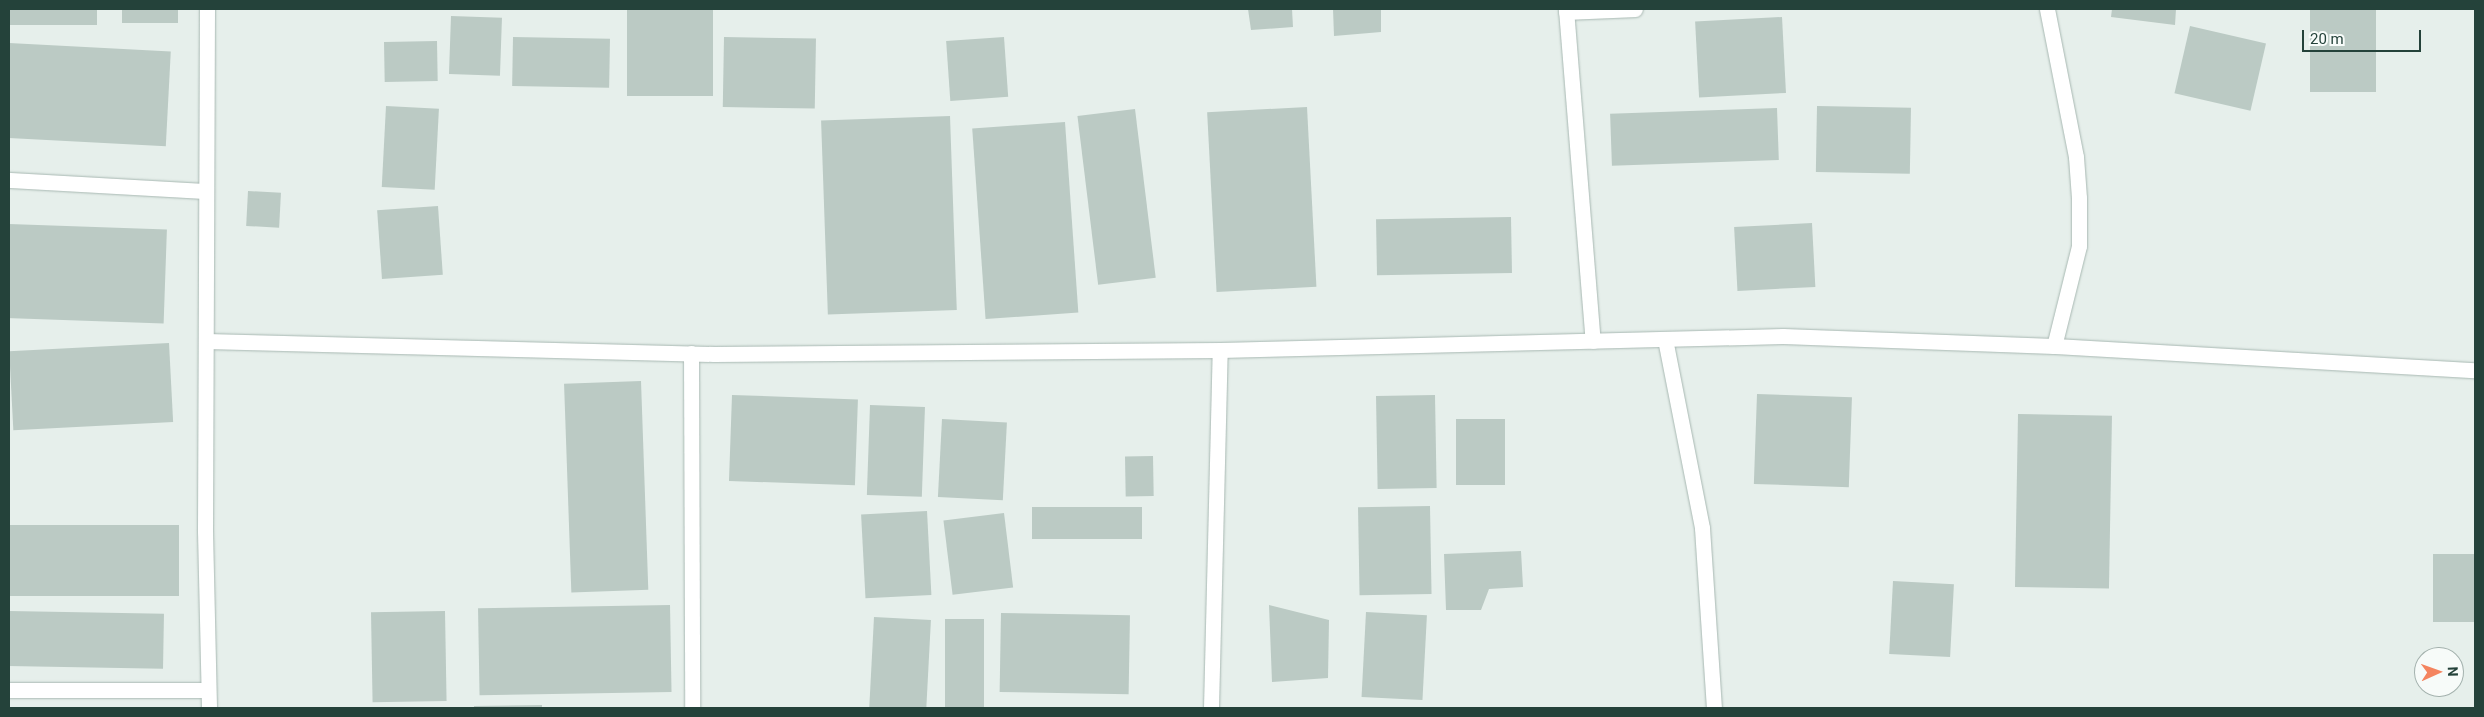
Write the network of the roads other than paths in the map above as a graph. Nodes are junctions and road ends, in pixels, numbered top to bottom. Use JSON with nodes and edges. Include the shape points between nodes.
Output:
{"nodes":[{"id":1,"x":207,"y":9,"type":"edge"},
{"id":2,"x":1634,"y":9,"type":"edge"},
{"id":3,"x":2047,"y":9,"type":"edge"},
{"id":4,"x":1566,"y":10,"type":"edge"},
{"id":5,"x":9,"y":180,"type":"edge"},
{"id":6,"x":206,"y":191,"type":"junction"},
{"id":7,"x":1665,"y":339,"type":"junction"},
{"id":8,"x":206,"y":341,"type":"junction"},
{"id":9,"x":1593,"y":341,"type":"junction"},
{"id":10,"x":2054,"y":346,"type":"junction"},
{"id":11,"x":1220,"y":350,"type":"junction"},
{"id":12,"x":691,"y":353,"type":"junction"},
{"id":13,"x":2475,"y":370,"type":"edge"},
{"id":14,"x":9,"y":690,"type":"edge"},
{"id":15,"x":208,"y":690,"type":"junction"},
{"id":16,"x":209,"y":708,"type":"edge"},
{"id":17,"x":692,"y":708,"type":"edge"},
{"id":18,"x":1211,"y":708,"type":"edge"},
{"id":19,"x":1714,"y":708,"type":"edge"}],
"edges":[{"from":1,"to":6,"type":"street"},
{"from":2,"to":4,"type":"street"},
{"from":3,"to":10,"type":"street","via":[[2076,157],[2079,198],[2079,246]]},
{"from":4,"to":9,"type":"street"},
{"from":5,"to":6,"type":"street"},
{"from":6,"to":8,"type":"street"},
{"from":7,"to":9,"type":"street"},
{"from":7,"to":10,"type":"street","via":[[1783,336]]},
{"from":7,"to":19,"type":"street","via":[[1702,528]]},
{"from":8,"to":12,"type":"street"},
{"from":8,"to":15,"type":"street"},
{"from":9,"to":11,"type":"street"},
{"from":10,"to":13,"type":"street"},
{"from":11,"to":12,"type":"street"},
{"from":11,"to":18,"type":"street"},
{"from":12,"to":17,"type":"street"},
{"from":14,"to":15,"type":"street"},
{"from":15,"to":16,"type":"street"}]}
